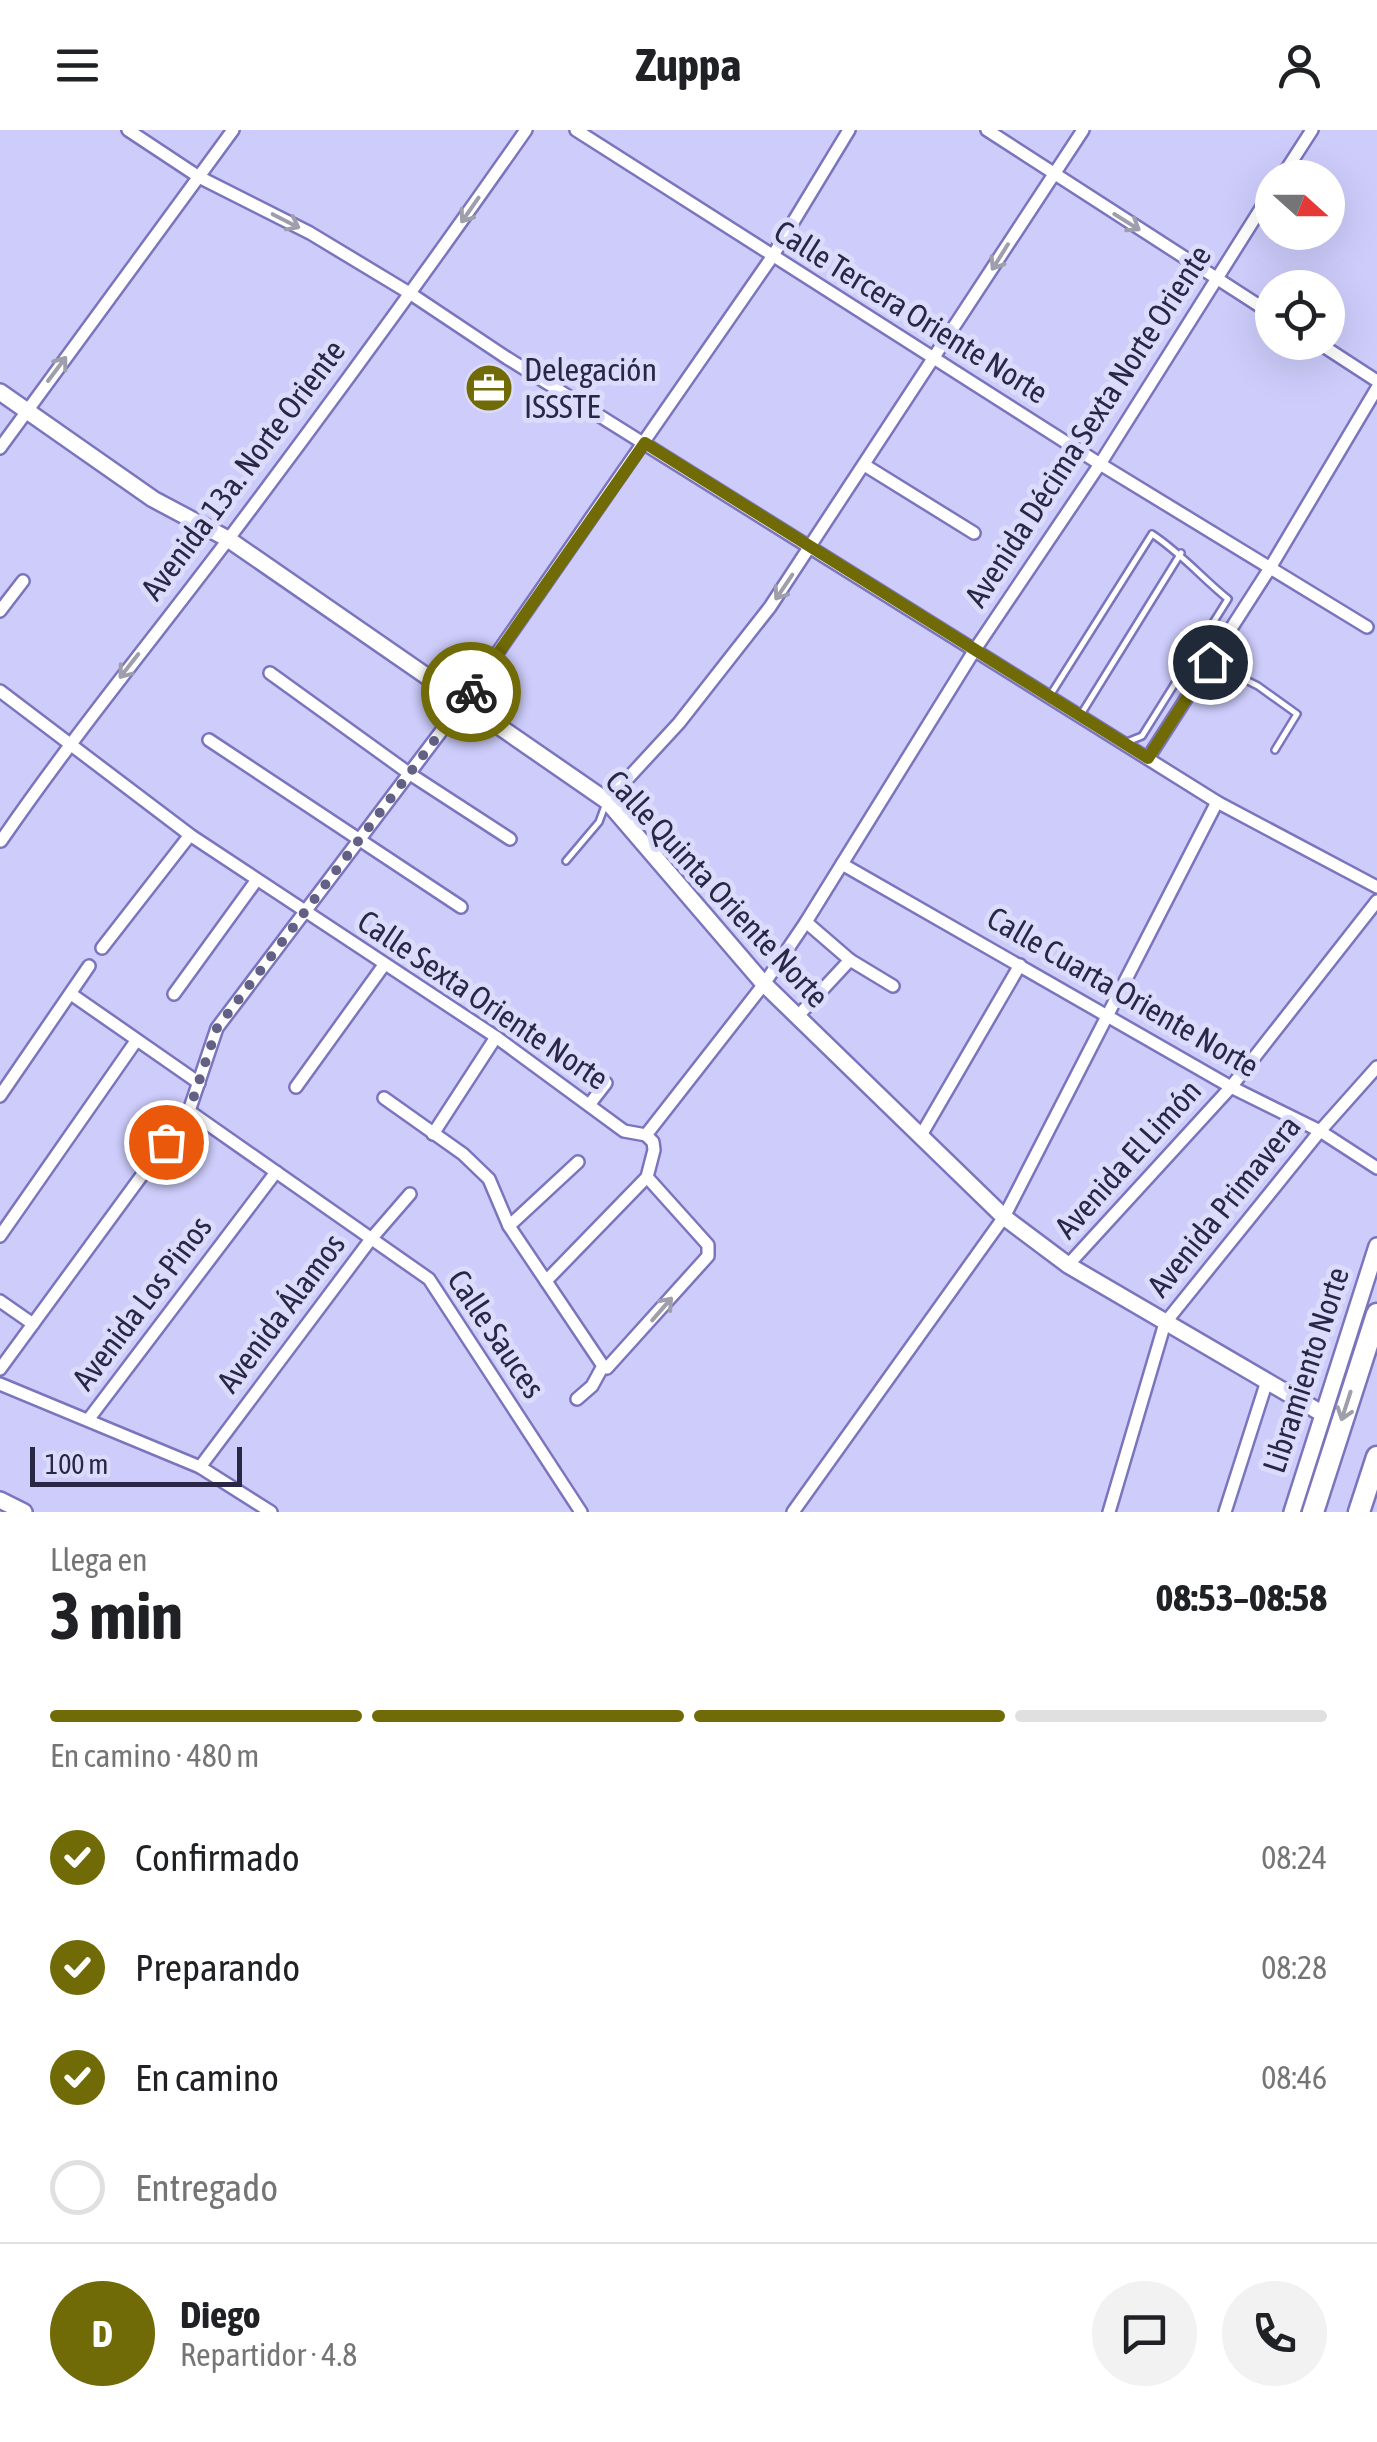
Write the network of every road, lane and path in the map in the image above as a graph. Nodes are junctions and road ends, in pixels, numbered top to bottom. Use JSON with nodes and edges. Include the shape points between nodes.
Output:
{"nodes":[{"id":1,"x":128,"y":130,"type":"edge"},
{"id":2,"x":233,"y":130,"type":"edge"},
{"id":3,"x":526,"y":130,"type":"edge"},
{"id":4,"x":576,"y":130,"type":"edge"},
{"id":5,"x":849,"y":130,"type":"edge"},
{"id":6,"x":987,"y":130,"type":"edge"},
{"id":7,"x":1083,"y":130,"type":"edge"},
{"id":8,"x":1312,"y":130,"type":"edge"},
{"id":9,"x":1293,"y":160,"type":"edge"},
{"id":10,"x":1052,"y":174,"type":"junction"},
{"id":11,"x":199,"y":177,"type":"junction"},
{"id":12,"x":1255,"y":219,"type":"edge"},
{"id":13,"x":772,"y":257,"type":"junction"},
{"id":14,"x":1217,"y":278,"type":"junction"},
{"id":15,"x":411,"y":294,"type":"junction"},
{"id":16,"x":1255,"y":303,"type":"edge"},
{"id":17,"x":936,"y":358,"type":"junction"},
{"id":18,"x":1342,"y":360,"type":"edge"},
{"id":19,"x":1377,"y":385,"type":"edge"},
{"id":20,"x":0,"y":392,"type":"edge"},
{"id":21,"x":26,"y":411,"type":"junction"},
{"id":22,"x":645,"y":443,"type":"junction"},
{"id":23,"x":0,"y":448,"type":"edge"},
{"id":24,"x":1100,"y":464,"type":"junction"},
{"id":25,"x":866,"y":466,"type":"junction"},
{"id":26,"x":974,"y":534,"type":"dead end"},
{"id":27,"x":228,"y":540,"type":"junction"},
{"id":28,"x":811,"y":547,"type":"junction"},
{"id":29,"x":1180,"y":553,"type":"junction"},
{"id":30,"x":1270,"y":568,"type":"junction"},
{"id":31,"x":23,"y":581,"type":"dead end"},
{"id":32,"x":0,"y":611,"type":"edge"},
{"id":33,"x":1367,"y":627,"type":"dead end"},
{"id":34,"x":974,"y":652,"type":"junction"},
{"id":35,"x":1210,"y":662,"type":"junction"},
{"id":36,"x":270,"y":673,"type":"dead end"},
{"id":37,"x":0,"y":691,"type":"edge"},
{"id":38,"x":1049,"y":697,"type":"junction"},
{"id":39,"x":464,"y":700,"type":"junction"},
{"id":40,"x":1080,"y":716,"type":"junction"},
{"id":41,"x":210,"y":740,"type":"dead end"},
{"id":42,"x":1124,"y":743,"type":"junction"},
{"id":43,"x":67,"y":745,"type":"junction"},
{"id":44,"x":1275,"y":750,"type":"dead end"},
{"id":45,"x":1148,"y":758,"type":"junction"},
{"id":46,"x":410,"y":774,"type":"junction"},
{"id":47,"x":607,"y":801,"type":"junction"},
{"id":48,"x":1217,"y":802,"type":"junction"},
{"id":49,"x":190,"y":835,"type":"junction"},
{"id":50,"x":361,"y":840,"type":"junction"},
{"id":51,"x":510,"y":840,"type":"dead end"},
{"id":52,"x":2,"y":841,"type":"edge"},
{"id":53,"x":566,"y":861,"type":"dead end"},
{"id":54,"x":842,"y":864,"type":"junction"},
{"id":55,"x":256,"y":881,"type":"junction"},
{"id":56,"x":1377,"y":886,"type":"edge"},
{"id":57,"x":1377,"y":901,"type":"edge"},
{"id":58,"x":460,"y":907,"type":"dead end"},
{"id":59,"x":305,"y":913,"type":"junction"},
{"id":60,"x":806,"y":922,"type":"junction"},
{"id":61,"x":102,"y":948,"type":"dead end"},
{"id":62,"x":850,"y":960,"type":"junction"},
{"id":63,"x":384,"y":964,"type":"junction"},
{"id":64,"x":1020,"y":965,"type":"junction"},
{"id":65,"x":89,"y":966,"type":"dead end"},
{"id":66,"x":764,"y":984,"type":"junction"},
{"id":67,"x":893,"y":986,"type":"dead end"},
{"id":68,"x":71,"y":994,"type":"junction"},
{"id":69,"x":174,"y":994,"type":"dead end"},
{"id":70,"x":1108,"y":1014,"type":"junction"},
{"id":71,"x":797,"y":1017,"type":"junction"},
{"id":72,"x":496,"y":1037,"type":"junction"},
{"id":73,"x":136,"y":1041,"type":"junction"},
{"id":74,"x":1377,"y":1067,"type":"edge"},
{"id":75,"x":198,"y":1083,"type":"junction"},
{"id":76,"x":606,"y":1083,"type":"dead end"},
{"id":77,"x":296,"y":1087,"type":"dead end"},
{"id":78,"x":1231,"y":1087,"type":"junction"},
{"id":79,"x":0,"y":1096,"type":"edge"},
{"id":80,"x":384,"y":1098,"type":"dead end"},
{"id":81,"x":589,"y":1105,"type":"junction"},
{"id":82,"x":189,"y":1111,"type":"junction"},
{"id":83,"x":1320,"y":1131,"type":"junction"},
{"id":84,"x":433,"y":1134,"type":"junction"},
{"id":85,"x":646,"y":1136,"type":"junction"},
{"id":86,"x":920,"y":1137,"type":"junction"},
{"id":87,"x":578,"y":1162,"type":"dead end"},
{"id":88,"x":1377,"y":1168,"type":"edge"},
{"id":89,"x":276,"y":1172,"type":"junction"},
{"id":90,"x":647,"y":1177,"type":"junction"},
{"id":91,"x":410,"y":1194,"type":"dead end"},
{"id":92,"x":1004,"y":1217,"type":"junction"},
{"id":93,"x":508,"y":1226,"type":"junction"},
{"id":94,"x":0,"y":1236,"type":"edge"},
{"id":95,"x":371,"y":1239,"type":"junction"},
{"id":96,"x":1377,"y":1246,"type":"edge"},
{"id":97,"x":1068,"y":1265,"type":"junction"},
{"id":98,"x":546,"y":1281,"type":"junction"},
{"id":99,"x":0,"y":1301,"type":"edge"},
{"id":100,"x":1377,"y":1314,"type":"edge"},
{"id":101,"x":1164,"y":1323,"type":"junction"},
{"id":102,"x":34,"y":1324,"type":"junction"},
{"id":103,"x":607,"y":1366,"type":"junction"},
{"id":104,"x":0,"y":1369,"type":"edge"},
{"id":105,"x":1268,"y":1381,"type":"junction"},
{"id":106,"x":0,"y":1384,"type":"edge"},
{"id":107,"x":577,"y":1399,"type":"dead end"},
{"id":108,"x":1323,"y":1414,"type":"junction"},
{"id":109,"x":88,"y":1420,"type":"junction"},
{"id":110,"x":1377,"y":1457,"type":"edge"},
{"id":111,"x":200,"y":1467,"type":"junction"},
{"id":112,"x":0,"y":1500,"type":"edge"},
{"id":113,"x":24,"y":1512,"type":"edge"},
{"id":114,"x":270,"y":1512,"type":"edge"},
{"id":115,"x":581,"y":1512,"type":"edge"},
{"id":116,"x":793,"y":1512,"type":"edge"},
{"id":117,"x":1110,"y":1512,"type":"edge"},
{"id":118,"x":1225,"y":1512,"type":"edge"},
{"id":119,"x":1292,"y":1512,"type":"edge"},
{"id":120,"x":1313,"y":1512,"type":"edge"},
{"id":121,"x":1359,"y":1512,"type":"edge"}],
"edges":[{"from":1,"to":11,"type":"street"},
{"from":2,"to":11,"type":"street"},
{"from":3,"to":15,"type":"street","name":"Avenida 13a. Norte Oriente","one_way":true},
{"from":4,"to":13,"type":"street","name":"Calle Tercera Oriente Norte"},
{"from":5,"to":13,"type":"street"},
{"from":6,"to":10,"type":"street"},
{"from":7,"to":10,"type":"street"},
{"from":8,"to":9,"type":"street"},
{"from":10,"to":14,"type":"street","one_way":true},
{"from":10,"to":17,"type":"street","one_way":true},
{"from":11,"to":15,"type":"street","one_way":true},
{"from":21,"to":11,"type":"street","one_way":true},
{"from":12,"to":14,"type":"street","name":"Avenida Décima Sexta Norte Oriente"},
{"from":13,"to":17,"type":"street","name":"Calle Tercera Oriente Norte"},
{"from":13,"to":22,"type":"street"},
{"from":14,"to":16,"type":"street"},
{"from":14,"to":24,"type":"street","name":"Avenida Décima Sexta Norte Oriente"},
{"from":15,"to":22,"type":"street"},
{"from":15,"to":27,"type":"street","name":"Avenida 13a. Norte Oriente"},
{"from":17,"to":24,"type":"street","name":"Calle Tercera Oriente Norte"},
{"from":17,"to":25,"type":"street"},
{"from":18,"to":19,"type":"street"},
{"from":19,"to":30,"type":"street"},
{"from":20,"to":21,"type":"street","name":"Calle Quinta Oriente Norte"},
{"from":21,"to":23,"type":"street"},
{"from":21,"to":27,"type":"street","name":"Calle Quinta Oriente Norte","via":[[153,499]]},
{"from":22,"to":28,"type":"street"},
{"from":22,"to":39,"type":"street"},
{"from":24,"to":30,"type":"street","name":"Calle Tercera Oriente Norte"},
{"from":24,"to":34,"type":"street","name":"Avenida Décima Sexta Norte Oriente"},
{"from":25,"to":26,"type":"street"},
{"from":25,"to":28,"type":"street"},
{"from":27,"to":39,"type":"street","name":"Calle Quinta Oriente Norte"},
{"from":27,"to":43,"type":"street","name":"Avenida 13a. Norte Oriente","one_way":true},
{"from":28,"to":34,"type":"street"},
{"from":28,"to":47,"type":"street","one_way":true,"via":[[679,723]]},
{"from":29,"to":38,"type":"lane","via":[[1152,534]]},
{"from":29,"to":40,"type":"lane"},
{"from":29,"to":42,"type":"lane","via":[[1228,599],[1142,736]]},
{"from":30,"to":33,"type":"street","name":"Calle Tercera Oriente Norte"},
{"from":30,"to":35,"type":"street"},
{"from":31,"to":32,"type":"street"},
{"from":34,"to":38,"type":"street"},
{"from":34,"to":54,"type":"street","name":"Avenida Décima Sexta Norte Oriente"},
{"from":35,"to":44,"type":"lane","via":[[1297,714]]},
{"from":35,"to":45,"type":"street"},
{"from":36,"to":46,"type":"street"},
{"from":37,"to":43,"type":"street","name":"Calle Sexta Oriente Norte"},
{"from":38,"to":40,"type":"street"},
{"from":39,"to":46,"type":"street"},
{"from":39,"to":47,"type":"street","name":"Calle Quinta Oriente Norte"},
{"from":40,"to":42,"type":"street"},
{"from":41,"to":50,"type":"street"},
{"from":42,"to":45,"type":"street"},
{"from":43,"to":49,"type":"street","name":"Calle Sexta Oriente Norte"},
{"from":43,"to":52,"type":"street","name":"Avenida 13a. Norte Oriente"},
{"from":45,"to":48,"type":"street"},
{"from":46,"to":50,"type":"street"},
{"from":46,"to":51,"type":"street"},
{"from":47,"to":53,"type":"lane","via":[[599,822]]},
{"from":47,"to":66,"type":"street","name":"Calle Quinta Oriente Norte"},
{"from":48,"to":56,"type":"street"},
{"from":48,"to":70,"type":"street"},
{"from":49,"to":55,"type":"street","name":"Calle Sexta Oriente Norte"},
{"from":49,"to":61,"type":"street"},
{"from":50,"to":58,"type":"street"},
{"from":50,"to":59,"type":"street"},
{"from":54,"to":60,"type":"street","name":"Avenida Décima Sexta Norte Oriente"},
{"from":54,"to":64,"type":"street","name":"Calle Cuarta Oriente Norte"},
{"from":55,"to":59,"type":"street","name":"Calle Sexta Oriente Norte"},
{"from":55,"to":69,"type":"street"},
{"from":57,"to":78,"type":"street","name":"Avenida El Limón"},
{"from":59,"to":63,"type":"street","name":"Calle Sexta Oriente Norte"},
{"from":59,"to":75,"type":"street","via":[[217,1028]]},
{"from":60,"to":62,"type":"street"},
{"from":60,"to":66,"type":"street","name":"Avenida Décima Sexta Norte Oriente"},
{"from":62,"to":67,"type":"street"},
{"from":62,"to":71,"type":"street"},
{"from":63,"to":72,"type":"street","name":"Calle Sexta Oriente Norte"},
{"from":63,"to":77,"type":"street"},
{"from":64,"to":70,"type":"street","name":"Calle Cuarta Oriente Norte"},
{"from":64,"to":86,"type":"street"},
{"from":65,"to":68,"type":"street"},
{"from":66,"to":71,"type":"street","name":"Calle Quinta Oriente Norte"},
{"from":66,"to":85,"type":"street","name":"Avenida Décima Sexta Norte Oriente"},
{"from":68,"to":73,"type":"street"},
{"from":68,"to":79,"type":"street"},
{"from":70,"to":78,"type":"street","name":"Calle Cuarta Oriente Norte"},
{"from":70,"to":92,"type":"street"},
{"from":71,"to":86,"type":"street","name":"Calle Quinta Oriente Norte"},
{"from":72,"to":81,"type":"street","name":"Calle Sexta Oriente Norte"},
{"from":72,"to":84,"type":"street"},
{"from":73,"to":75,"type":"street"},
{"from":73,"to":94,"type":"street"},
{"from":74,"to":83,"type":"street","name":"Avenida Primavera"},
{"from":75,"to":82,"type":"street"},
{"from":76,"to":81,"type":"street"},
{"from":78,"to":83,"type":"street","name":"Calle Cuarta Oriente Norte"},
{"from":78,"to":97,"type":"street","name":"Avenida El Limón"},
{"from":80,"to":84,"type":"street"},
{"from":81,"to":85,"type":"street","name":"Calle Sexta Oriente Norte","via":[[624,1131]]},
{"from":82,"to":89,"type":"street","name":"Calle Sauces"},
{"from":82,"to":102,"type":"street"},
{"from":83,"to":88,"type":"street","name":"Calle Cuarta Oriente Norte"},
{"from":83,"to":101,"type":"street","name":"Avenida Primavera"},
{"from":84,"to":93,"type":"street","via":[[490,1179]]},
{"from":85,"to":90,"type":"street","via":[[654,1150]]},
{"from":86,"to":92,"type":"street","name":"Calle Quinta Oriente Norte"},
{"from":87,"to":93,"type":"street"},
{"from":89,"to":95,"type":"street","name":"Calle Sauces"},
{"from":89,"to":109,"type":"street","name":"Avenida Los Pinos"},
{"from":90,"to":98,"type":"street"},
{"from":103,"to":90,"type":"street","one_way":true,"via":[[708,1256],[708,1245]]},
{"from":91,"to":95,"type":"street","name":"Avenida Álamos"},
{"from":92,"to":97,"type":"street","name":"Calle Quinta Oriente Norte"},
{"from":92,"to":116,"type":"street"},
{"from":93,"to":98,"type":"street"},
{"from":95,"to":111,"type":"street","name":"Avenida Álamos"},
{"from":95,"to":115,"type":"street","name":"Calle Sauces","via":[[429,1280]]},
{"from":96,"to":108,"type":"street","name":"Libramiento Norte"},
{"from":97,"to":101,"type":"street","name":"Calle Quinta Oriente Norte"},
{"from":98,"to":103,"type":"street"},
{"from":99,"to":102,"type":"street"},
{"from":100,"to":120,"type":"highway","name":"Libramiento Norte","one_way":true},
{"from":101,"to":105,"type":"street","name":"Calle Quinta Oriente Norte"},
{"from":101,"to":117,"type":"street","name":"Avenida Primavera"},
{"from":102,"to":104,"type":"street"},
{"from":103,"to":107,"type":"street"},
{"from":105,"to":108,"type":"street","name":"Calle Quinta Oriente Norte"},
{"from":105,"to":118,"type":"street"},
{"from":106,"to":109,"type":"street"},
{"from":108,"to":119,"type":"street","name":"Libramiento Norte"},
{"from":109,"to":111,"type":"street"},
{"from":110,"to":121,"type":"highway"},
{"from":111,"to":114,"type":"street"},
{"from":112,"to":113,"type":"street"}]}
